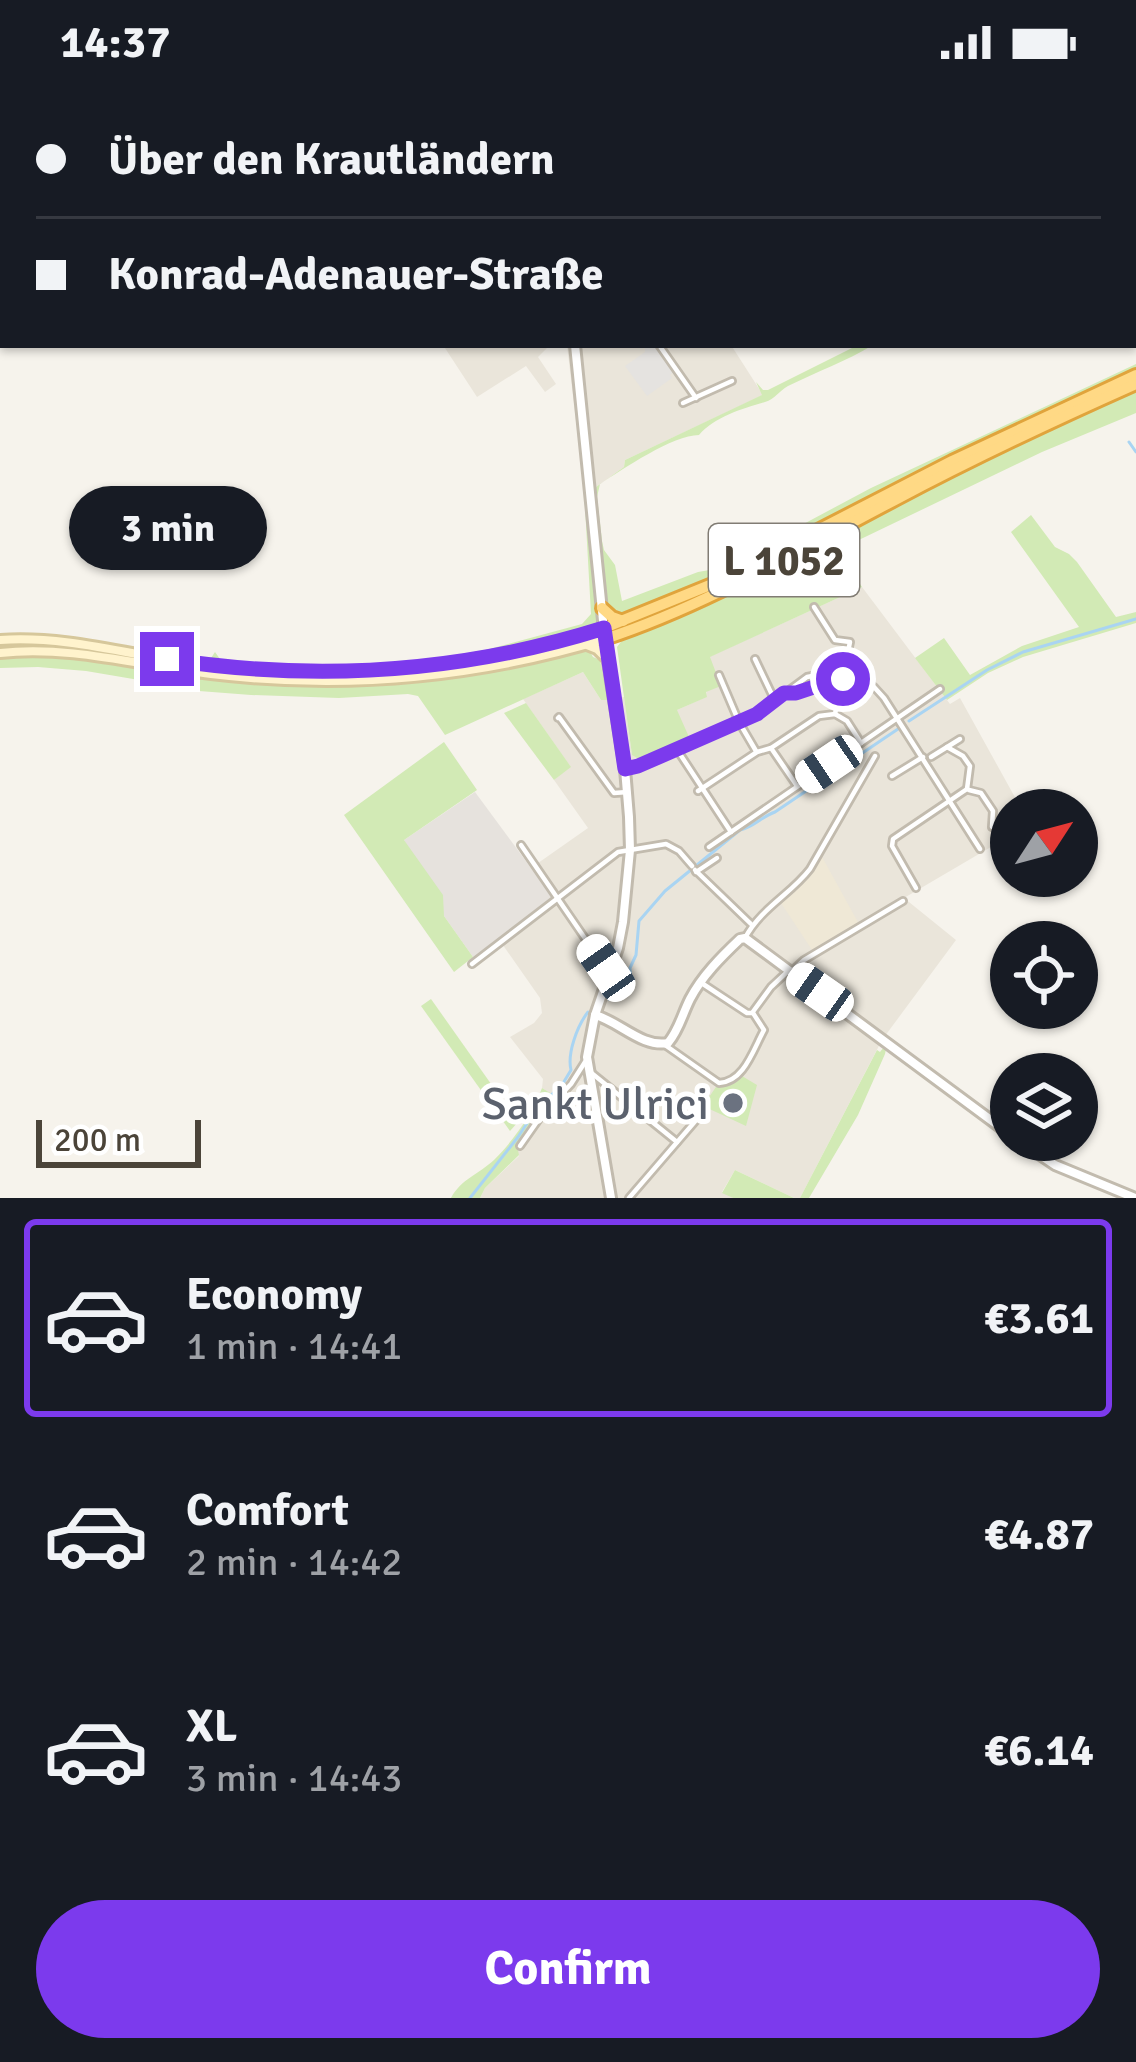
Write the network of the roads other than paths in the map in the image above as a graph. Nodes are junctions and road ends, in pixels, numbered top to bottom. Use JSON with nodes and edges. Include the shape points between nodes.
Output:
{"nodes":[{"id":1,"x":575,"y":348,"type":"edge"},
{"id":2,"x":661,"y":348,"type":"edge"},
{"id":3,"x":1136,"y":380,"type":"edge"},
{"id":4,"x":732,"y":381,"type":"dead end"},
{"id":5,"x":696,"y":398,"type":"junction"},
{"id":6,"x":683,"y":404,"type":"dead end"},
{"id":7,"x":602,"y":608,"type":"junction"},
{"id":8,"x":814,"y":608,"type":"dead end"},
{"id":9,"x":623,"y":621,"type":"junction"},
{"id":10,"x":604,"y":633,"type":"junction"},
{"id":11,"x":0,"y":640,"type":"edge"},
{"id":12,"x":585,"y":644,"type":"junction"},
{"id":13,"x":0,"y":653,"type":"edge"},
{"id":14,"x":607,"y":658,"type":"junction"},
{"id":15,"x":755,"y":659,"type":"dead end"},
{"id":16,"x":844,"y":673,"type":"junction"},
{"id":17,"x":719,"y":675,"type":"dead end"},
{"id":18,"x":842,"y":684,"type":"junction"},
{"id":19,"x":940,"y":689,"type":"dead end"},
{"id":20,"x":784,"y":693,"type":"junction"},
{"id":21,"x":775,"y":701,"type":"junction"},
{"id":22,"x":835,"y":714,"type":"junction"},
{"id":23,"x":898,"y":717,"type":"junction"},
{"id":24,"x":558,"y":718,"type":"dead end"},
{"id":25,"x":739,"y":722,"type":"junction"},
{"id":26,"x":960,"y":739,"type":"dead end"},
{"id":27,"x":861,"y":742,"type":"junction"},
{"id":28,"x":947,"y":747,"type":"junction"},
{"id":29,"x":771,"y":748,"type":"junction"},
{"id":30,"x":677,"y":749,"type":"junction"},
{"id":31,"x":758,"y":752,"type":"junction"},
{"id":32,"x":875,"y":757,"type":"dead end"},
{"id":33,"x":927,"y":757,"type":"junction"},
{"id":34,"x":625,"y":769,"type":"junction"},
{"id":35,"x":892,"y":776,"type":"dead end"},
{"id":36,"x":797,"y":786,"type":"junction"},
{"id":37,"x":700,"y":789,"type":"junction"},
{"id":38,"x":968,"y":789,"type":"junction"},
{"id":39,"x":628,"y":792,"type":"junction"},
{"id":40,"x":950,"y":801,"type":"junction"},
{"id":41,"x":990,"y":807,"type":"edge"},
{"id":42,"x":731,"y":832,"type":"junction"},
{"id":43,"x":521,"y":845,"type":"dead end"},
{"id":44,"x":709,"y":847,"type":"dead end"},
{"id":45,"x":980,"y":849,"type":"dead end"},
{"id":46,"x":630,"y":850,"type":"junction"},
{"id":47,"x":717,"y":858,"type":"dead end"},
{"id":48,"x":694,"y":869,"type":"junction"},
{"id":49,"x":916,"y":888,"type":"dead end"},
{"id":50,"x":557,"y":898,"type":"junction"},
{"id":51,"x":903,"y":901,"type":"dead end"},
{"id":52,"x":752,"y":926,"type":"junction"},
{"id":53,"x":746,"y":938,"type":"junction"},
{"id":54,"x":472,"y":964,"type":"dead end"},
{"id":55,"x":611,"y":970,"type":"junction"},
{"id":56,"x":791,"y":970,"type":"junction"},
{"id":57,"x":700,"y":982,"type":"junction"},
{"id":58,"x":753,"y":1012,"type":"junction"},
{"id":59,"x":595,"y":1015,"type":"junction"},
{"id":60,"x":665,"y":1045,"type":"junction"},
{"id":61,"x":587,"y":1057,"type":"junction"},
{"id":62,"x":589,"y":1071,"type":"junction"},
{"id":63,"x":704,"y":1111,"type":"dead end"},
{"id":64,"x":990,"y":1120,"type":"edge"},
{"id":65,"x":676,"y":1142,"type":"junction"},
{"id":66,"x":520,"y":1146,"type":"dead end"},
{"id":67,"x":1048,"y":1161,"type":"edge"},
{"id":68,"x":611,"y":1198,"type":"edge"},
{"id":69,"x":629,"y":1198,"type":"edge"},
{"id":70,"x":1135,"y":1198,"type":"edge"}],
"edges":[{"from":1,"to":7,"type":"street"},
{"from":2,"to":5,"type":"street"},
{"from":3,"to":9,"type":"highway","number":"L 1052"},
{"from":3,"to":10,"type":"highway","number":"L 1052","via":[[748,580]]},
{"from":4,"to":5,"type":"street"},
{"from":5,"to":6,"type":"street"},
{"from":7,"to":9,"type":"highway"},
{"from":7,"to":10,"type":"street"},
{"from":8,"to":16,"type":"street","via":[[835,640],[850,642]]},
{"from":9,"to":10,"type":"highway","number":"L 1052"},
{"from":10,"to":11,"type":"main road","number":"L 1052","via":[[465,662],[315,673],[206,665],[61,640]]},
{"from":10,"to":12,"type":"main road","number":"L 1052"},
{"from":10,"to":14,"type":"street"},
{"from":12,"to":13,"type":"main road","number":"L 1052","via":[[468,671],[331,681],[210,674],[62,652]]},
{"from":12,"to":14,"type":"main road"},
{"from":14,"to":34,"type":"street"},
{"from":15,"to":21,"type":"street"},
{"from":16,"to":18,"type":"street"},
{"from":16,"to":20,"type":"street","via":[[808,676]]},
{"from":16,"to":23,"type":"street","via":[[874,687]]},
{"from":17,"to":25,"type":"street"},
{"from":18,"to":20,"type":"street"},
{"from":18,"to":22,"type":"street"},
{"from":19,"to":23,"type":"street"},
{"from":20,"to":21,"type":"street"},
{"from":21,"to":25,"type":"street"},
{"from":22,"to":27,"type":"street"},
{"from":22,"to":29,"type":"street"},
{"from":23,"to":27,"type":"street"},
{"from":23,"to":33,"type":"street"},
{"from":24,"to":39,"type":"street","via":[[614,793]]},
{"from":25,"to":30,"type":"street"},
{"from":25,"to":31,"type":"street"},
{"from":26,"to":28,"type":"street"},
{"from":27,"to":36,"type":"street"},
{"from":28,"to":33,"type":"street"},
{"from":28,"to":38,"type":"street","via":[[970,766]]},
{"from":29,"to":31,"type":"street"},
{"from":29,"to":36,"type":"street"},
{"from":30,"to":34,"type":"street"},
{"from":30,"to":37,"type":"street"},
{"from":31,"to":37,"type":"street"},
{"from":32,"to":52,"type":"street","via":[[800,882]]},
{"from":33,"to":35,"type":"street"},
{"from":33,"to":40,"type":"street"},
{"from":34,"to":39,"type":"street"},
{"from":36,"to":42,"type":"street"},
{"from":37,"to":42,"type":"street"},
{"from":38,"to":40,"type":"street"},
{"from":38,"to":41,"type":"street"},
{"from":39,"to":46,"type":"street"},
{"from":40,"to":45,"type":"street"},
{"from":40,"to":49,"type":"street","via":[[893,839]]},
{"from":42,"to":44,"type":"street"},
{"from":43,"to":50,"type":"street"},
{"from":46,"to":48,"type":"street","via":[[666,844]]},
{"from":46,"to":50,"type":"street"},
{"from":46,"to":55,"type":"street"},
{"from":47,"to":48,"type":"street"},
{"from":48,"to":52,"type":"street"},
{"from":50,"to":54,"type":"street"},
{"from":50,"to":55,"type":"street"},
{"from":51,"to":56,"type":"street"},
{"from":52,"to":53,"type":"street"},
{"from":53,"to":56,"type":"street"},
{"from":53,"to":57,"type":"street"},
{"from":55,"to":59,"type":"street"},
{"from":56,"to":58,"type":"street"},
{"from":56,"to":64,"type":"street"},
{"from":57,"to":58,"type":"street"},
{"from":57,"to":60,"type":"street"},
{"from":58,"to":60,"type":"street","via":[[764,1030],[738,1076],[724,1083]]},
{"from":59,"to":60,"type":"street"},
{"from":59,"to":61,"type":"street"},
{"from":61,"to":62,"type":"street"},
{"from":61,"to":66,"type":"street"},
{"from":62,"to":65,"type":"street"},
{"from":62,"to":68,"type":"street"},
{"from":63,"to":65,"type":"street"},
{"from":65,"to":69,"type":"street"},
{"from":67,"to":70,"type":"street"}]}
